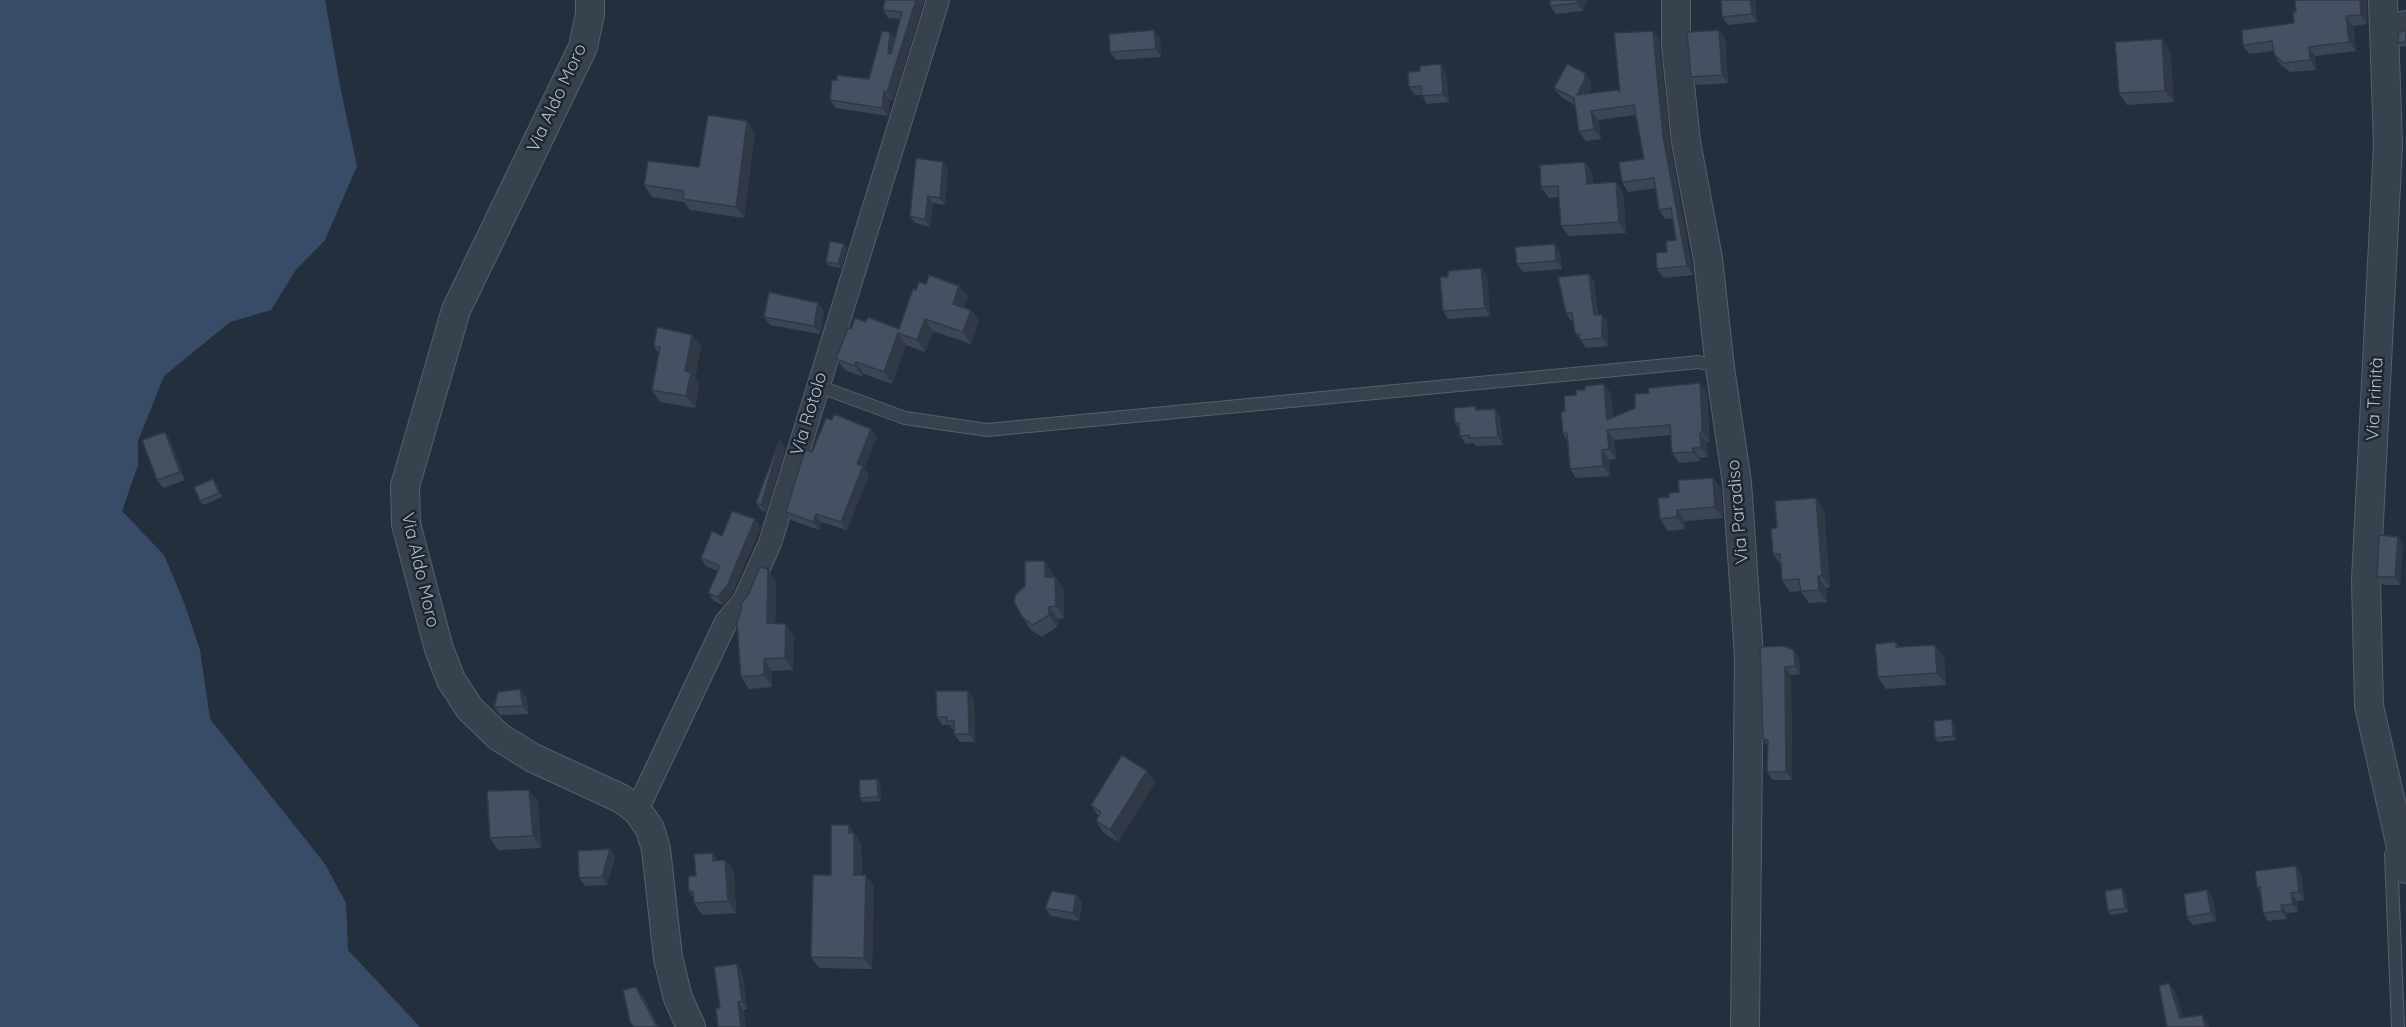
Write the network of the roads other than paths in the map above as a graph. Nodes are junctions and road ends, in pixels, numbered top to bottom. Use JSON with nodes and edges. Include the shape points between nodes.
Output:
{"nodes":[{"id":1,"x":590,"y":0,"type":"edge"},
{"id":2,"x":938,"y":0,"type":"edge"},
{"id":3,"x":1676,"y":0,"type":"edge"},
{"id":4,"x":2391,"y":16,"type":"edge"},
{"id":5,"x":1720,"y":368,"type":"junction"},
{"id":6,"x":818,"y":386,"type":"junction"},
{"id":7,"x":2389,"y":796,"type":"junction"},
{"id":8,"x":637,"y":810,"type":"junction"},
{"id":9,"x":2406,"y":869,"type":"edge"},
{"id":10,"x":691,"y":1027,"type":"edge"},
{"id":11,"x":1745,"y":1027,"type":"edge"},
{"id":12,"x":2398,"y":1027,"type":"edge"}],
"edges":[{"from":1,"to":8,"type":"street","name":"Via Aldo Moro","via":[[591,14],[583,47],[456,310],[405,486],[406,524],[439,650],[451,680],[470,709],[499,737],[532,758],[620,798]]},
{"from":2,"to":6,"type":"street","name":"Via Rotolo"},
{"from":3,"to":5,"type":"street","name":"Via Paradiso","via":[[1676,45],[1686,142],[1708,259]]},
{"from":4,"to":7,"type":"street","name":"Via Trinità","via":[[2367,580],[2368,706]]},
{"from":5,"to":6,"type":"lane","via":[[1699,362],[987,430],[905,418]]},
{"from":5,"to":11,"type":"street","name":"Via Paradiso","via":[[1737,483],[1749,656]]},
{"from":6,"to":8,"type":"street","name":"Via Rotolo","via":[[770,543],[744,601],[726,622]]},
{"from":7,"to":9,"type":"street","name":"Via Trinità"},
{"from":7,"to":12,"type":"lane","name":"Via Trinità"},
{"from":8,"to":10,"type":"street","name":"Via Aldo Moro","via":[[650,829],[656,849],[668,958],[678,998]]}]}
